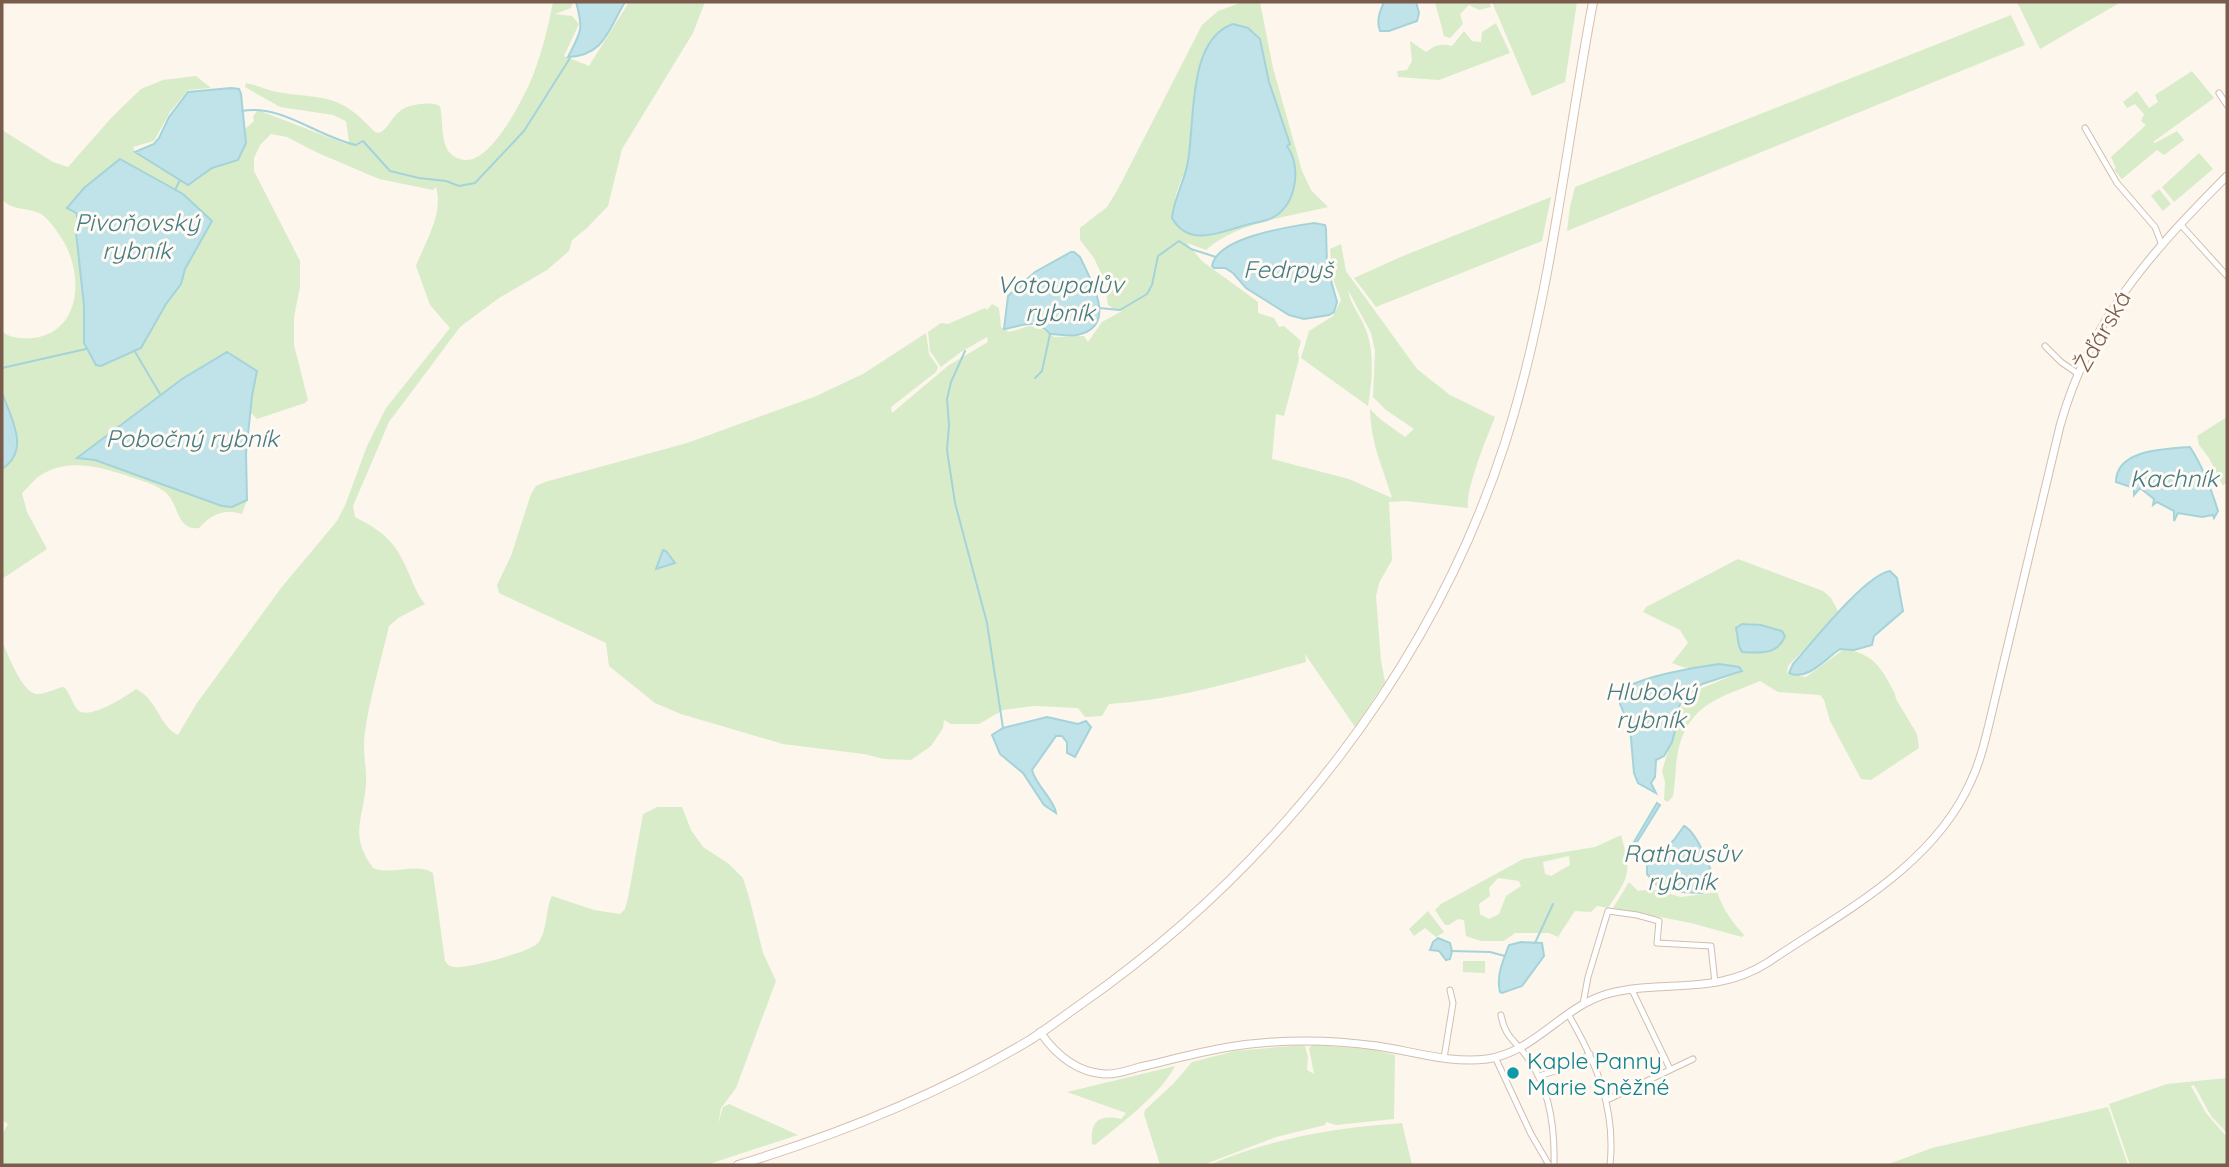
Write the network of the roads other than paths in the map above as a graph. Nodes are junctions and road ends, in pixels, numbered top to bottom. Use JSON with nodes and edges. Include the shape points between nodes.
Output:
{"nodes":[{"id":1,"x":1593,"y":2,"type":"edge"},
{"id":2,"x":2219,"y":93,"type":"dead end"},
{"id":3,"x":2227,"y":105,"type":"edge"},
{"id":4,"x":2085,"y":128,"type":"dead end"},
{"id":5,"x":2227,"y":178,"type":"edge"},
{"id":6,"x":2181,"y":225,"type":"junction"},
{"id":7,"x":2155,"y":227,"type":"junction"},
{"id":8,"x":2173,"y":233,"type":"junction"},
{"id":9,"x":2162,"y":245,"type":"junction"},
{"id":10,"x":2227,"y":276,"type":"edge"},
{"id":11,"x":2045,"y":346,"type":"dead end"},
{"id":12,"x":2077,"y":373,"type":"junction"},
{"id":13,"x":1715,"y":984,"type":"junction"},
{"id":14,"x":1450,"y":990,"type":"dead end"},
{"id":15,"x":1632,"y":990,"type":"junction"},
{"id":16,"x":1583,"y":1004,"type":"junction"},
{"id":17,"x":1501,"y":1014,"type":"dead end"},
{"id":18,"x":1568,"y":1014,"type":"junction"},
{"id":19,"x":1041,"y":1032,"type":"junction"},
{"id":20,"x":1519,"y":1049,"type":"junction"},
{"id":21,"x":1590,"y":1054,"type":"junction"},
{"id":22,"x":1495,"y":1057,"type":"junction"},
{"id":23,"x":1444,"y":1058,"type":"junction"},
{"id":24,"x":1693,"y":1059,"type":"dead end"},
{"id":25,"x":1670,"y":1069,"type":"junction"},
{"id":26,"x":1539,"y":1076,"type":"junction"},
{"id":27,"x":1607,"y":1100,"type":"junction"},
{"id":28,"x":738,"y":1165,"type":"edge"},
{"id":29,"x":1552,"y":1165,"type":"edge"},
{"id":30,"x":1610,"y":1165,"type":"edge"}],
"edges":[{"from":1,"to":19,"type":"main road","via":[[1550,256],[1521,388],[1484,499],[1422,629],[1362,725],[1306,799],[1258,852],[1141,961]]},
{"from":2,"to":3,"type":"street"},
{"from":4,"to":7,"type":"street","via":[[2117,183]]},
{"from":5,"to":6,"type":"street","name":"Žďárská"},
{"from":6,"to":8,"type":"street","name":"Žďárská"},
{"from":6,"to":10,"type":"street"},
{"from":7,"to":8,"type":"street"},
{"from":7,"to":9,"type":"street"},
{"from":8,"to":9,"type":"street","name":"Žďárská"},
{"from":9,"to":12,"type":"street","name":"Žďárská","via":[[2115,304]]},
{"from":11,"to":12,"type":"street"},
{"from":12,"to":13,"type":"street","name":"Žďárská","via":[[1971,782],[1953,812],[1909,865],[1756,970]]},
{"from":13,"to":15,"type":"street","name":"Žďárská"},
{"from":13,"to":16,"type":"street","via":[[1711,946],[1657,943],[1660,921],[1608,911]]},
{"from":14,"to":23,"type":"street","via":[[1453,1003]]},
{"from":15,"to":16,"type":"street","name":"Žďárská"},
{"from":15,"to":25,"type":"street"},
{"from":16,"to":18,"type":"street","name":"Žďárská"},
{"from":17,"to":20,"type":"street","via":[[1503,1029]]},
{"from":18,"to":20,"type":"street","name":"Žďárská"},
{"from":18,"to":21,"type":"street"},
{"from":19,"to":23,"type":"street","name":"Žďárská","via":[[1071,1064],[1109,1075],[1211,1050],[1292,1041],[1349,1042]]},
{"from":19,"to":28,"type":"main road","via":[[884,1114]]},
{"from":20,"to":22,"type":"street","name":"Žďárská"},
{"from":20,"to":26,"type":"street"},
{"from":21,"to":26,"type":"street"},
{"from":21,"to":27,"type":"street"},
{"from":22,"to":23,"type":"street","name":"Žďárská"},
{"from":22,"to":29,"type":"street","via":[[1531,1134]]},
{"from":24,"to":25,"type":"street"},
{"from":25,"to":27,"type":"street"},
{"from":26,"to":29,"type":"street","via":[[1555,1141]]},
{"from":27,"to":30,"type":"street"}]}
